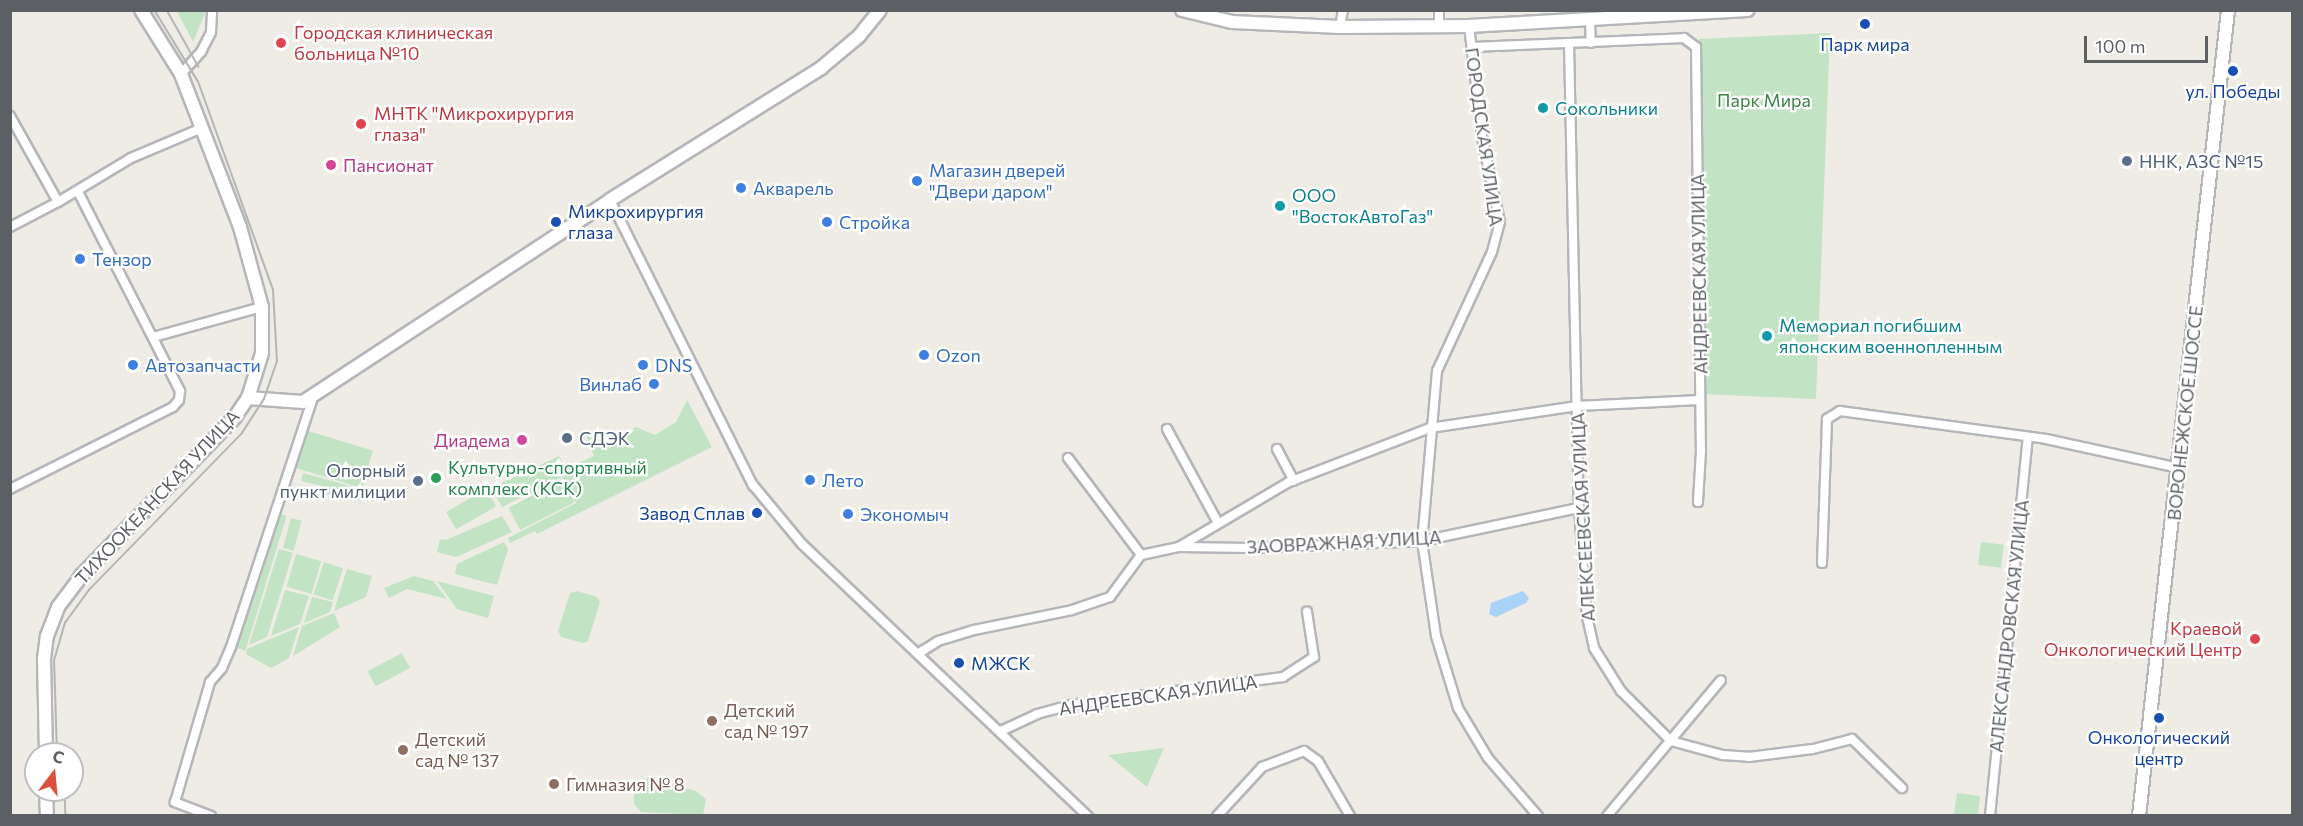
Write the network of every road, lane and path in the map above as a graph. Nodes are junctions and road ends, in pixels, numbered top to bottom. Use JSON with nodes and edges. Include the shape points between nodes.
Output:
{"nodes":[{"id":1,"x":141,"y":10,"type":"edge"},
{"id":2,"x":212,"y":10,"type":"edge"},
{"id":3,"x":880,"y":10,"type":"edge"},
{"id":4,"x":1182,"y":10,"type":"edge"},
{"id":5,"x":1343,"y":10,"type":"edge"},
{"id":6,"x":1439,"y":10,"type":"edge"},
{"id":7,"x":1748,"y":10,"type":"edge"},
{"id":8,"x":2228,"y":10,"type":"edge"},
{"id":9,"x":1590,"y":20,"type":"junction"},
{"id":10,"x":1439,"y":26,"type":"junction"},
{"id":11,"x":1469,"y":26,"type":"junction"},
{"id":12,"x":1340,"y":27,"type":"junction"},
{"id":13,"x":1591,"y":43,"type":"junction"},
{"id":14,"x":1569,"y":44,"type":"junction"},
{"id":15,"x":1472,"y":47,"type":"junction"},
{"id":16,"x":181,"y":74,"type":"junction"},
{"id":17,"x":10,"y":116,"type":"edge"},
{"id":18,"x":202,"y":128,"type":"junction"},
{"id":19,"x":78,"y":192,"type":"junction"},
{"id":20,"x":610,"y":200,"type":"junction"},
{"id":21,"x":58,"y":202,"type":"junction"},
{"id":22,"x":11,"y":226,"type":"edge"},
{"id":23,"x":262,"y":307,"type":"junction"},
{"id":24,"x":153,"y":337,"type":"junction"},
{"id":25,"x":314,"y":395,"type":"junction"},
{"id":26,"x":248,"y":398,"type":"junction"},
{"id":27,"x":1700,"y":400,"type":"junction"},
{"id":28,"x":1577,"y":406,"type":"junction"},
{"id":29,"x":1430,"y":428,"type":"junction"},
{"id":30,"x":1167,"y":429,"type":"dead end"},
{"id":31,"x":2028,"y":437,"type":"junction"},
{"id":32,"x":1277,"y":449,"type":"dead end"},
{"id":33,"x":1068,"y":458,"type":"dead end"},
{"id":34,"x":2179,"y":468,"type":"junction"},
{"id":35,"x":1298,"y":479,"type":"junction"},
{"id":36,"x":10,"y":489,"type":"edge"},
{"id":37,"x":1698,"y":502,"type":"dead end"},
{"id":38,"x":1579,"y":508,"type":"junction"},
{"id":39,"x":1218,"y":524,"type":"junction"},
{"id":40,"x":1422,"y":541,"type":"junction"},
{"id":41,"x":1179,"y":547,"type":"junction"},
{"id":42,"x":1141,"y":555,"type":"junction"},
{"id":43,"x":1822,"y":564,"type":"dead end"},
{"id":44,"x":1307,"y":612,"type":"dead end"},
{"id":45,"x":919,"y":654,"type":"junction"},
{"id":46,"x":1721,"y":680,"type":"dead end"},
{"id":47,"x":1001,"y":731,"type":"junction"},
{"id":48,"x":1671,"y":741,"type":"junction"},
{"id":49,"x":46,"y":742,"type":"edge"},
{"id":50,"x":1902,"y":788,"type":"dead end"},
{"id":51,"x":211,"y":816,"type":"edge"},
{"id":52,"x":1088,"y":816,"type":"edge"},
{"id":53,"x":1217,"y":816,"type":"edge"},
{"id":54,"x":1350,"y":816,"type":"edge"},
{"id":55,"x":1538,"y":816,"type":"edge"},
{"id":56,"x":1607,"y":816,"type":"edge"},
{"id":57,"x":1990,"y":816,"type":"edge"},
{"id":58,"x":2139,"y":816,"type":"edge"}],
"edges":[{"from":1,"to":16,"type":"main road","name":"ТИХООКЕАНСКАЯ УЛИЦА"},
{"from":2,"to":16,"type":"street","via":[[211,32],[201,52]]},
{"from":3,"to":20,"type":"main road","via":[[859,36],[821,68]]},
{"from":4,"to":12,"type":"main road","via":[[1232,22]]},
{"from":5,"to":12,"type":"street"},
{"from":6,"to":10,"type":"street"},
{"from":7,"to":9,"type":"main road"},
{"from":8,"to":34,"type":"main road","name":"ВОРОНЕЖСКОЕ ШОССЕ"},
{"from":9,"to":11,"type":"main road"},
{"from":9,"to":13,"type":"street"},
{"from":10,"to":11,"type":"main road"},
{"from":10,"to":12,"type":"main road"},
{"from":11,"to":15,"type":"street","name":"ГОРОДСКАЯ УЛИЦА"},
{"from":13,"to":14,"type":"street"},
{"from":13,"to":27,"type":"street","name":"АНДРЕЕВСКАЯ УЛИЦА","via":[[1684,38],[1696,47]]},
{"from":14,"to":15,"type":"street"},
{"from":14,"to":28,"type":"street","name":"АЛЕКСЕЕВСКАЯ УЛИЦА"},
{"from":15,"to":29,"type":"street","name":"ГОРОДСКАЯ УЛИЦА","via":[[1482,143],[1500,222],[1492,252],[1437,371]]},
{"from":16,"to":18,"type":"main road","name":"ТИХООКЕАНСКАЯ УЛИЦА"},
{"from":17,"to":21,"type":"street"},
{"from":18,"to":19,"type":"street","via":[[131,158]]},
{"from":18,"to":23,"type":"main road","name":"ТИХООКЕАНСКАЯ УЛИЦА","via":[[240,227]]},
{"from":19,"to":21,"type":"street"},
{"from":19,"to":24,"type":"street"},
{"from":20,"to":25,"type":"main road"},
{"from":20,"to":45,"type":"street","via":[[753,486],[802,544]]},
{"from":21,"to":22,"type":"street"},
{"from":23,"to":24,"type":"street"},
{"from":23,"to":26,"type":"main road","name":"ТИХООКЕАНСКАЯ УЛИЦА","via":[[262,353]]},
{"from":24,"to":36,"type":"street","via":[[180,391],[173,407]]},
{"from":25,"to":26,"type":"main road","via":[[303,402]]},
{"from":25,"to":51,"type":"street","via":[[231,647],[222,668],[210,682],[175,802]]},
{"from":26,"to":49,"type":"main road","name":"ТИХООКЕАНСКАЯ УЛИЦА","via":[[219,435],[81,576],[58,607],[47,636],[44,659]]},
{"from":27,"to":28,"type":"street"},
{"from":27,"to":37,"type":"street","name":"АНДРЕЕВСКАЯ УЛИЦА"},
{"from":28,"to":29,"type":"street"},
{"from":28,"to":38,"type":"street","name":"АЛЕКСЕЕВСКАЯ УЛИЦА"},
{"from":29,"to":35,"type":"street"},
{"from":29,"to":40,"type":"street","name":"ГОРОДСКАЯ УЛИЦА"},
{"from":30,"to":39,"type":"street"},
{"from":31,"to":34,"type":"street"},
{"from":31,"to":43,"type":"street","via":[[1833,414],[1827,419]]},
{"from":31,"to":57,"type":"street","name":"АЛЕКСАНДРОВСКАЯ УЛИЦА"},
{"from":32,"to":35,"type":"street"},
{"from":33,"to":42,"type":"street"},
{"from":34,"to":58,"type":"main road","name":"ВОРОНЕЖСКОЕ ШОССЕ"},
{"from":35,"to":39,"type":"street"},
{"from":38,"to":40,"type":"street","name":"ЗАОВРАЖНАЯ УЛИЦА"},
{"from":38,"to":48,"type":"street","name":"АЛЕКСЕЕВСКАЯ УЛИЦА","via":[[1587,617],[1594,648],[1621,691]]},
{"from":39,"to":41,"type":"street"},
{"from":40,"to":41,"type":"street","name":"ЗАОВРАЖНАЯ УЛИЦА"},
{"from":40,"to":55,"type":"street","name":"ГОРОДСКАЯ УЛИЦА","via":[[1436,636],[1458,708],[1488,758]]},
{"from":41,"to":42,"type":"street"},
{"from":42,"to":45,"type":"street","via":[[1110,597],[1072,610],[974,630],[938,641]]},
{"from":44,"to":47,"type":"street","name":"АНДРЕЕВСКАЯ УЛИЦА","via":[[1314,657],[1283,677],[1070,705],[1037,714]]},
{"from":45,"to":47,"type":"street"},
{"from":46,"to":48,"type":"street"},
{"from":47,"to":52,"type":"street"},
{"from":48,"to":50,"type":"street","name":"АЛЕКСЕЕВСКАЯ УЛИЦА","via":[[1723,755],[1749,757],[1813,750],[1852,739]]},
{"from":48,"to":56,"type":"street"},
{"from":53,"to":54,"type":"street","via":[[1262,767],[1284,755],[1304,751],[1324,769]]}]}
